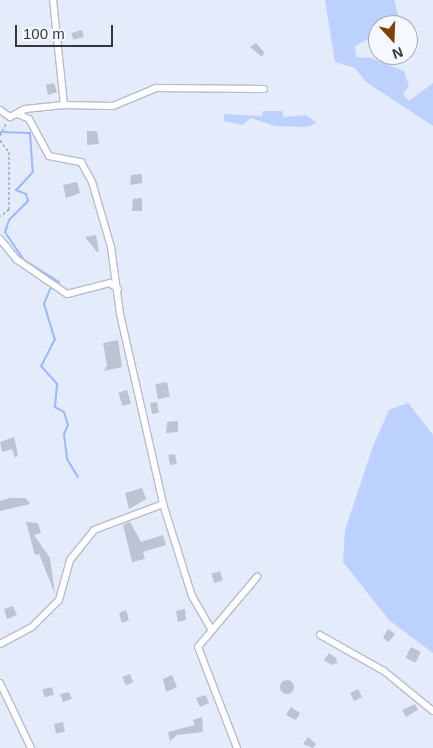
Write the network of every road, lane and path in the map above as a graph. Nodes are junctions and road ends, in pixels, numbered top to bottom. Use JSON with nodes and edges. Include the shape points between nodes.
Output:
{"nodes":[{"id":1,"x":53,"y":0,"type":"edge"},
{"id":2,"x":264,"y":89,"type":"dead end"},
{"id":3,"x":64,"y":105,"type":"junction"},
{"id":4,"x":0,"y":110,"type":"edge"},
{"id":5,"x":18,"y":114,"type":"junction"},
{"id":6,"x":10,"y":117,"type":"junction"},
{"id":7,"x":0,"y":136,"type":"edge"},
{"id":8,"x":0,"y":140,"type":"edge"},
{"id":9,"x":0,"y":216,"type":"edge"},
{"id":10,"x":0,"y":238,"type":"edge"},
{"id":11,"x":118,"y":289,"type":"junction"},
{"id":12,"x":162,"y":504,"type":"junction"},
{"id":13,"x":257,"y":577,"type":"dead end"},
{"id":14,"x":212,"y":630,"type":"junction"},
{"id":15,"x":320,"y":635,"type":"dead end"},
{"id":16,"x":0,"y":644,"type":"edge"},
{"id":17,"x":0,"y":683,"type":"edge"},
{"id":18,"x":433,"y":711,"type":"edge"},
{"id":19,"x":31,"y":748,"type":"edge"},
{"id":20,"x":237,"y":748,"type":"edge"}],
"edges":[{"from":1,"to":3,"type":"street"},
{"from":2,"to":3,"type":"street","via":[[156,88],[113,106]]},
{"from":3,"to":5,"type":"street","via":[[34,107]]},
{"from":4,"to":6,"type":"street"},
{"from":5,"to":6,"type":"street"},
{"from":5,"to":11,"type":"street","via":[[29,119],[49,156],[73,158],[85,166],[101,208]]},
{"from":6,"to":7,"type":"path"},
{"from":8,"to":9,"type":"path","via":[[9,152],[9,209]]},
{"from":10,"to":11,"type":"street","via":[[16,259],[67,294],[110,283]]},
{"from":11,"to":12,"type":"street"},
{"from":12,"to":14,"type":"street","via":[[192,596]]},
{"from":12,"to":16,"type":"street","via":[[94,530],[70,560],[59,600],[32,627]]},
{"from":13,"to":14,"type":"street"},
{"from":14,"to":20,"type":"street","via":[[198,647]]},
{"from":15,"to":18,"type":"street","via":[[384,672]]},
{"from":17,"to":19,"type":"street"}]}
